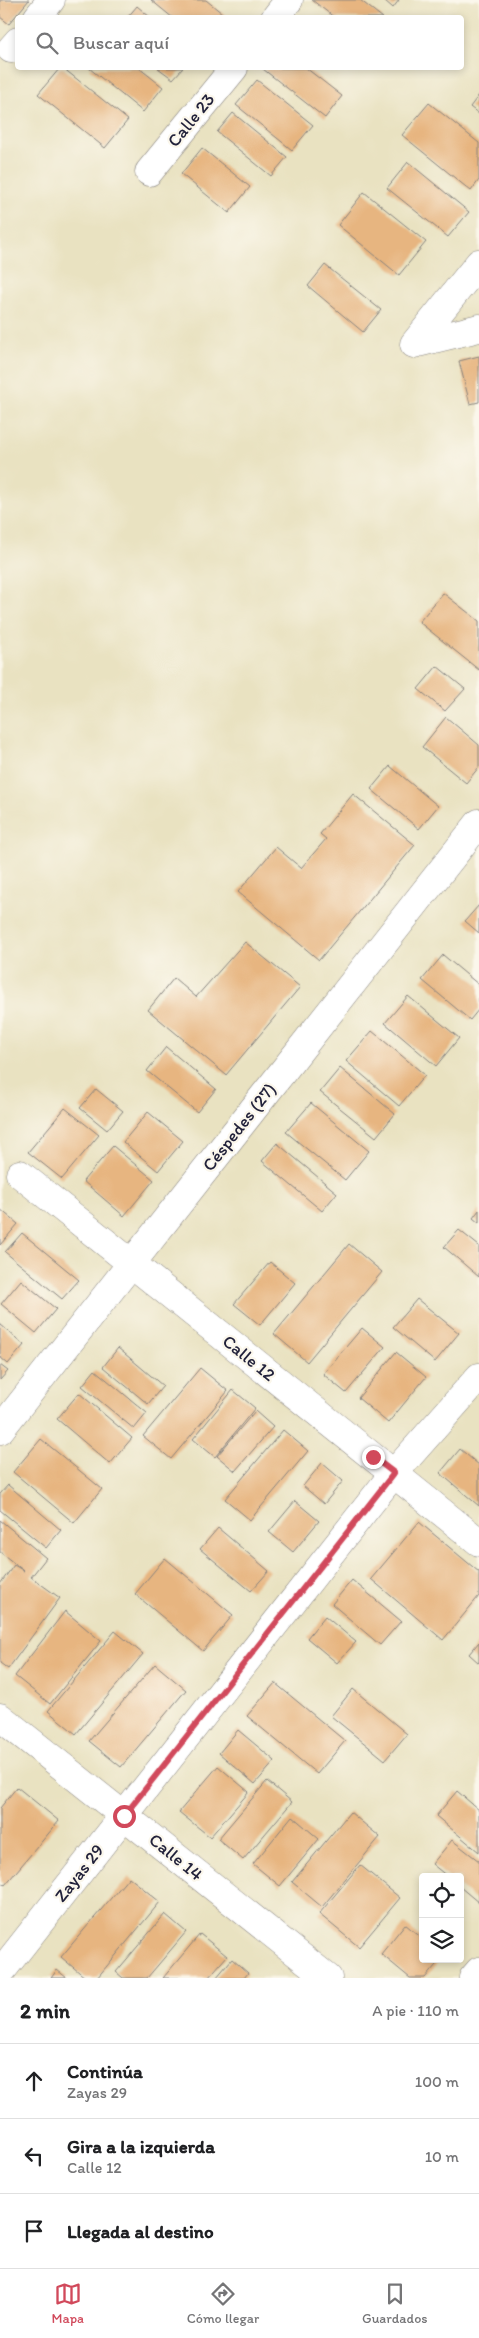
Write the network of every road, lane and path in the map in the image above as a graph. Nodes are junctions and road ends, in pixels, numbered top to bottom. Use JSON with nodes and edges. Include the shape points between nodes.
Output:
{"nodes":[{"id":1,"x":51,"y":0,"type":"edge"},
{"id":2,"x":289,"y":0,"type":"edge"},
{"id":3,"x":39,"y":15,"type":"edge"},
{"id":4,"x":277,"y":15,"type":"edge"},
{"id":5,"x":232,"y":70,"type":"edge"},
{"id":6,"x":149,"y":172,"type":"dead end"},
{"id":7,"x":479,"y":263,"type":"edge"},
{"id":8,"x":479,"y":328,"type":"edge"},
{"id":9,"x":479,"y":824,"type":"edge"},
{"id":10,"x":20,"y":1174,"type":"dead end"},
{"id":11,"x":131,"y":1263,"type":"junction"},
{"id":12,"x":479,"y":1377,"type":"edge"},
{"id":13,"x":0,"y":1430,"type":"edge"},
{"id":14,"x":394,"y":1473,"type":"junction"},
{"id":15,"x":479,"y":1542,"type":"edge"},
{"id":16,"x":0,"y":1717,"type":"edge"},
{"id":17,"x":124,"y":1816,"type":"junction"},
{"id":18,"x":479,"y":1971,"type":"edge"},
{"id":19,"x":0,"y":1973,"type":"edge"},
{"id":20,"x":328,"y":1978,"type":"edge"},
{"id":21,"x":473,"y":1978,"type":"edge"}],
"edges":[{"from":1,"to":3,"type":"street"},
{"from":2,"to":4,"type":"street"},
{"from":5,"to":6,"type":"street","name":"Calle 23"},
{"from":7,"to":8,"type":"street","via":[[414,344]]},
{"from":9,"to":11,"type":"street","name":"Céspedes (27)"},
{"from":10,"to":11,"type":"street","name":"Calle 12"},
{"from":11,"to":13,"type":"street","name":"Céspedes (27)"},
{"from":11,"to":14,"type":"street","name":"Calle 12"},
{"from":12,"to":14,"type":"street","name":"Zayas 29"},
{"from":14,"to":15,"type":"street","name":"Calle 12"},
{"from":14,"to":17,"type":"street","name":"Zayas 29"},
{"from":16,"to":17,"type":"street","name":"Calle 14"},
{"from":17,"to":19,"type":"street","name":"Zayas 29"},
{"from":17,"to":20,"type":"street","name":"Calle 14"},
{"from":18,"to":21,"type":"street"}]}
